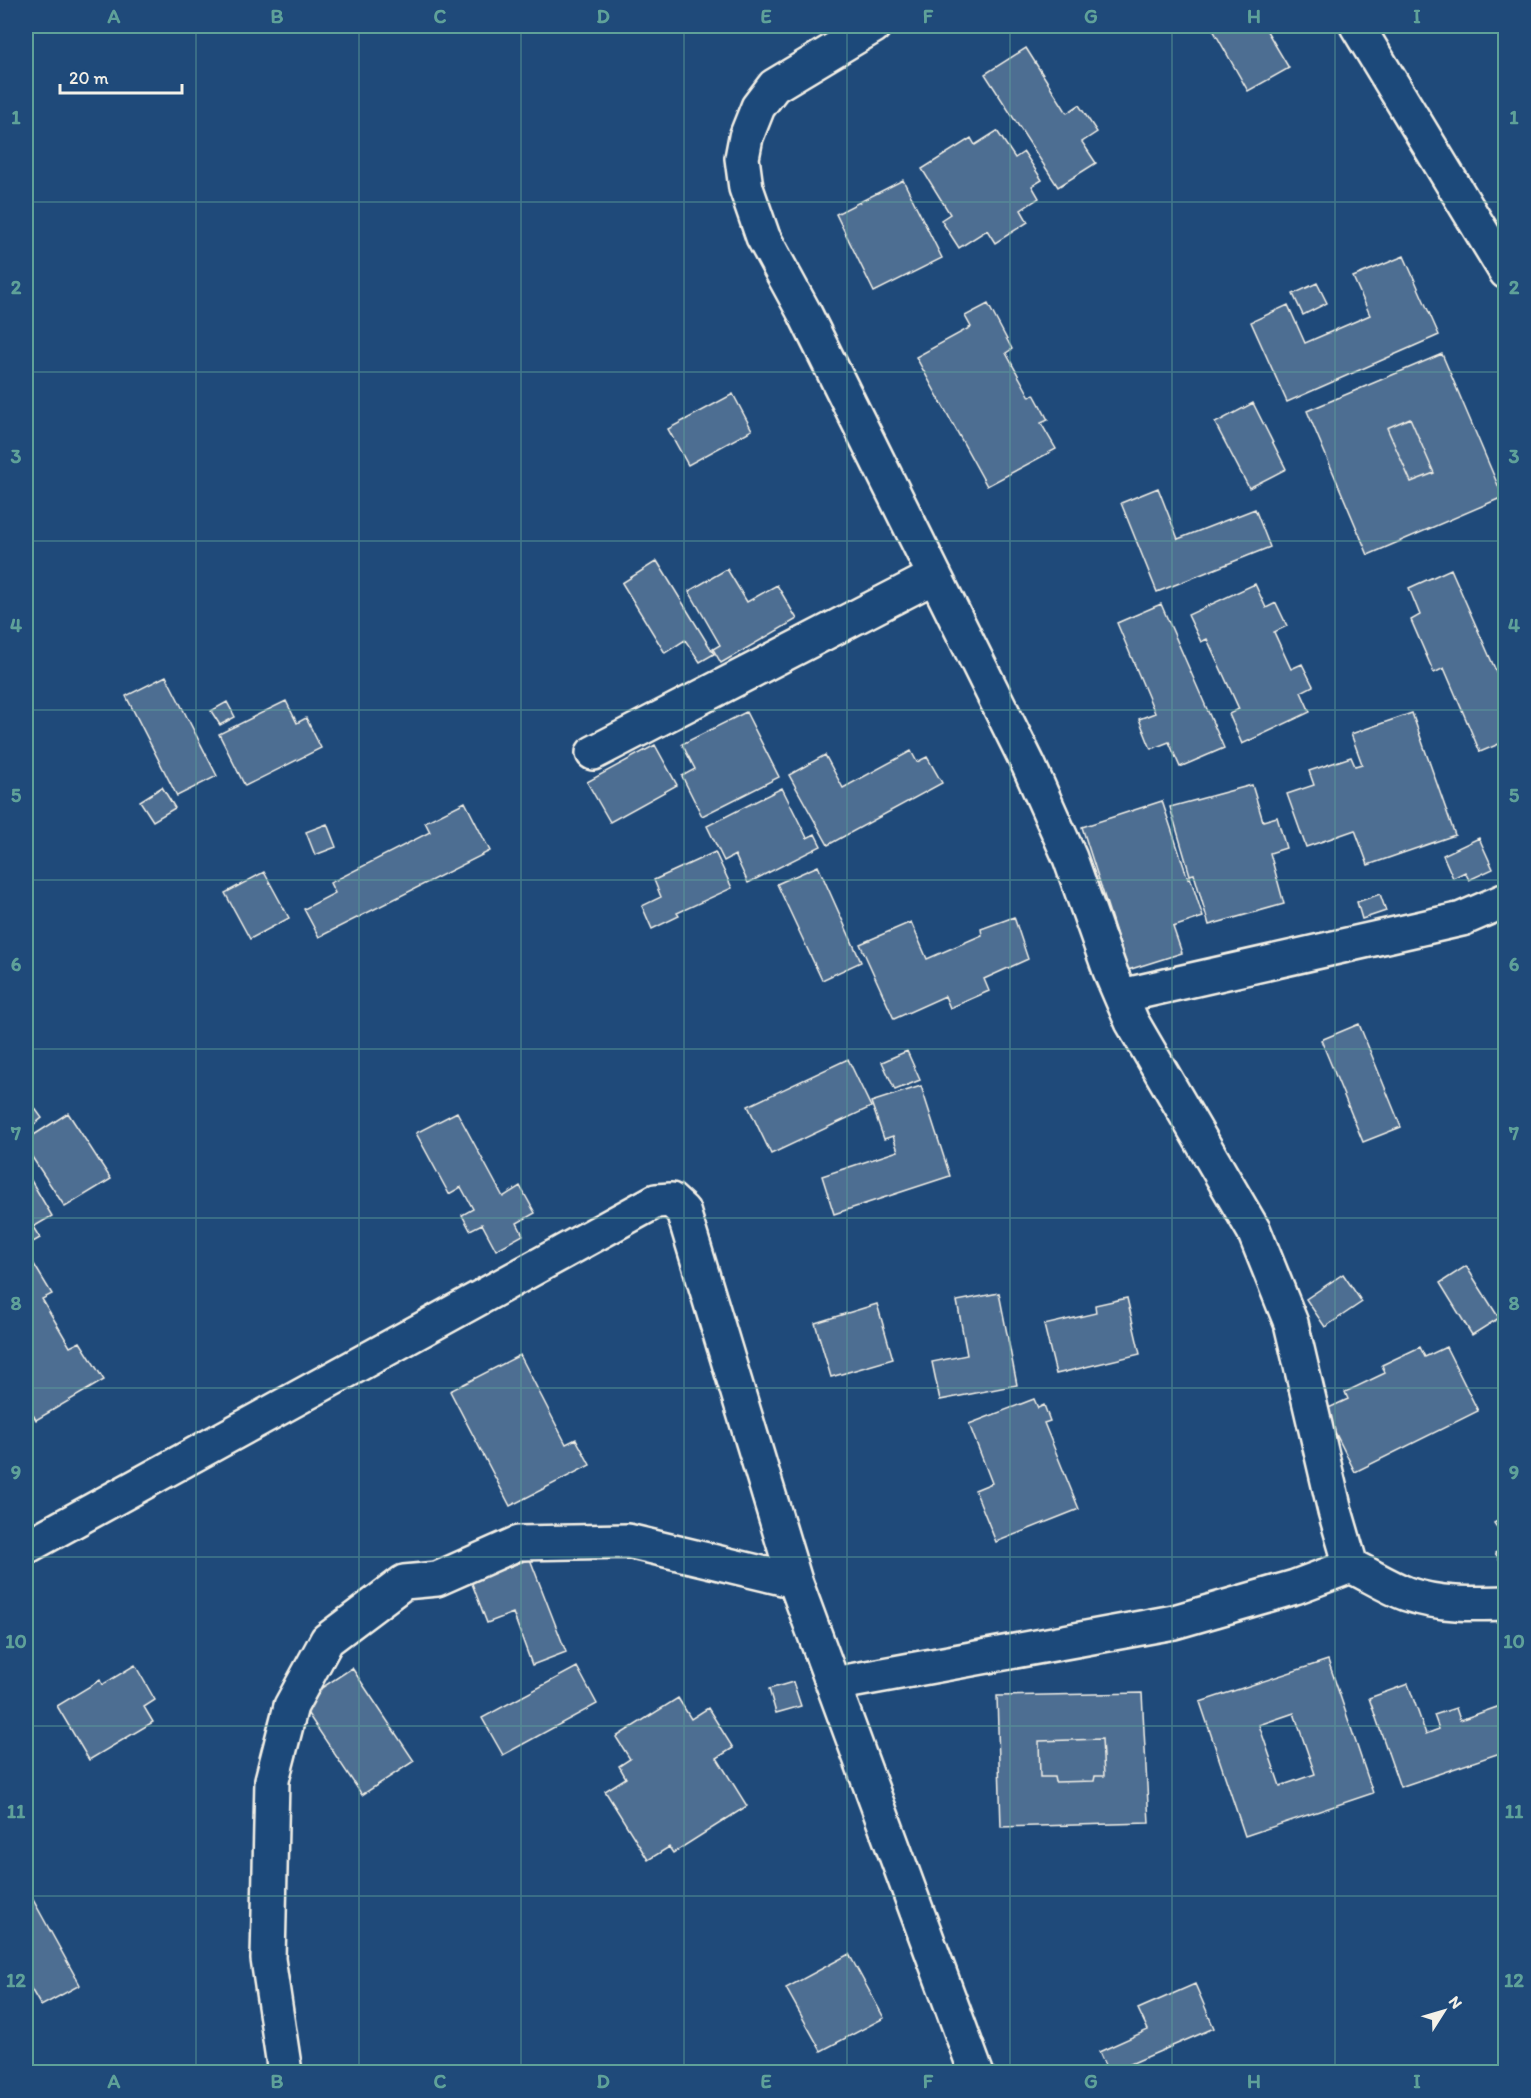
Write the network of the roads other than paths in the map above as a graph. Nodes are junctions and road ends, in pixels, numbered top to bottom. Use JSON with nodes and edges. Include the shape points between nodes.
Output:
{"nodes":[{"id":1,"x":874,"y":26,"type":"edge"},
{"id":2,"x":1357,"y":26,"type":"edge"},
{"id":3,"x":1506,"y":272,"type":"edge"},
{"id":4,"x":935,"y":576,"type":"junction"},
{"id":5,"x":593,"y":753,"type":"dead end"},
{"id":6,"x":1506,"y":900,"type":"edge"},
{"id":7,"x":1121,"y":996,"type":"junction"},
{"id":8,"x":26,"y":1547,"type":"edge"},
{"id":9,"x":1352,"y":1566,"type":"junction"},
{"id":10,"x":795,"y":1581,"type":"junction"},
{"id":11,"x":1506,"y":1603,"type":"edge"},
{"id":12,"x":834,"y":1684,"type":"junction"},
{"id":13,"x":285,"y":2073,"type":"edge"},
{"id":14,"x":976,"y":2073,"type":"edge"}],
"edges":[{"from":1,"to":4,"type":"street","via":[[774,86],[758,107],[742,158],[746,188],[763,237]]},
{"from":2,"to":3,"type":"street"},
{"from":4,"to":5,"type":"street"},
{"from":4,"to":7,"type":"street","via":[[1034,776],[1070,858]]},
{"from":6,"to":7,"type":"street","via":[[1462,919]]},
{"from":7,"to":9,"type":"street","via":[[1132,1022],[1254,1231],[1291,1323],[1335,1511]]},
{"from":8,"to":10,"type":"street","via":[[656,1201],[671,1200],[683,1211]]},
{"from":9,"to":11,"type":"street","via":[[1407,1594],[1437,1602]]},
{"from":9,"to":12,"type":"street","via":[[1174,1622]]},
{"from":10,"to":12,"type":"street"},
{"from":10,"to":13,"type":"street","via":[[628,1541],[518,1543],[437,1579],[404,1582],[327,1640],[291,1706],[273,1780],[268,1959]]},
{"from":12,"to":14,"type":"street"}]}
